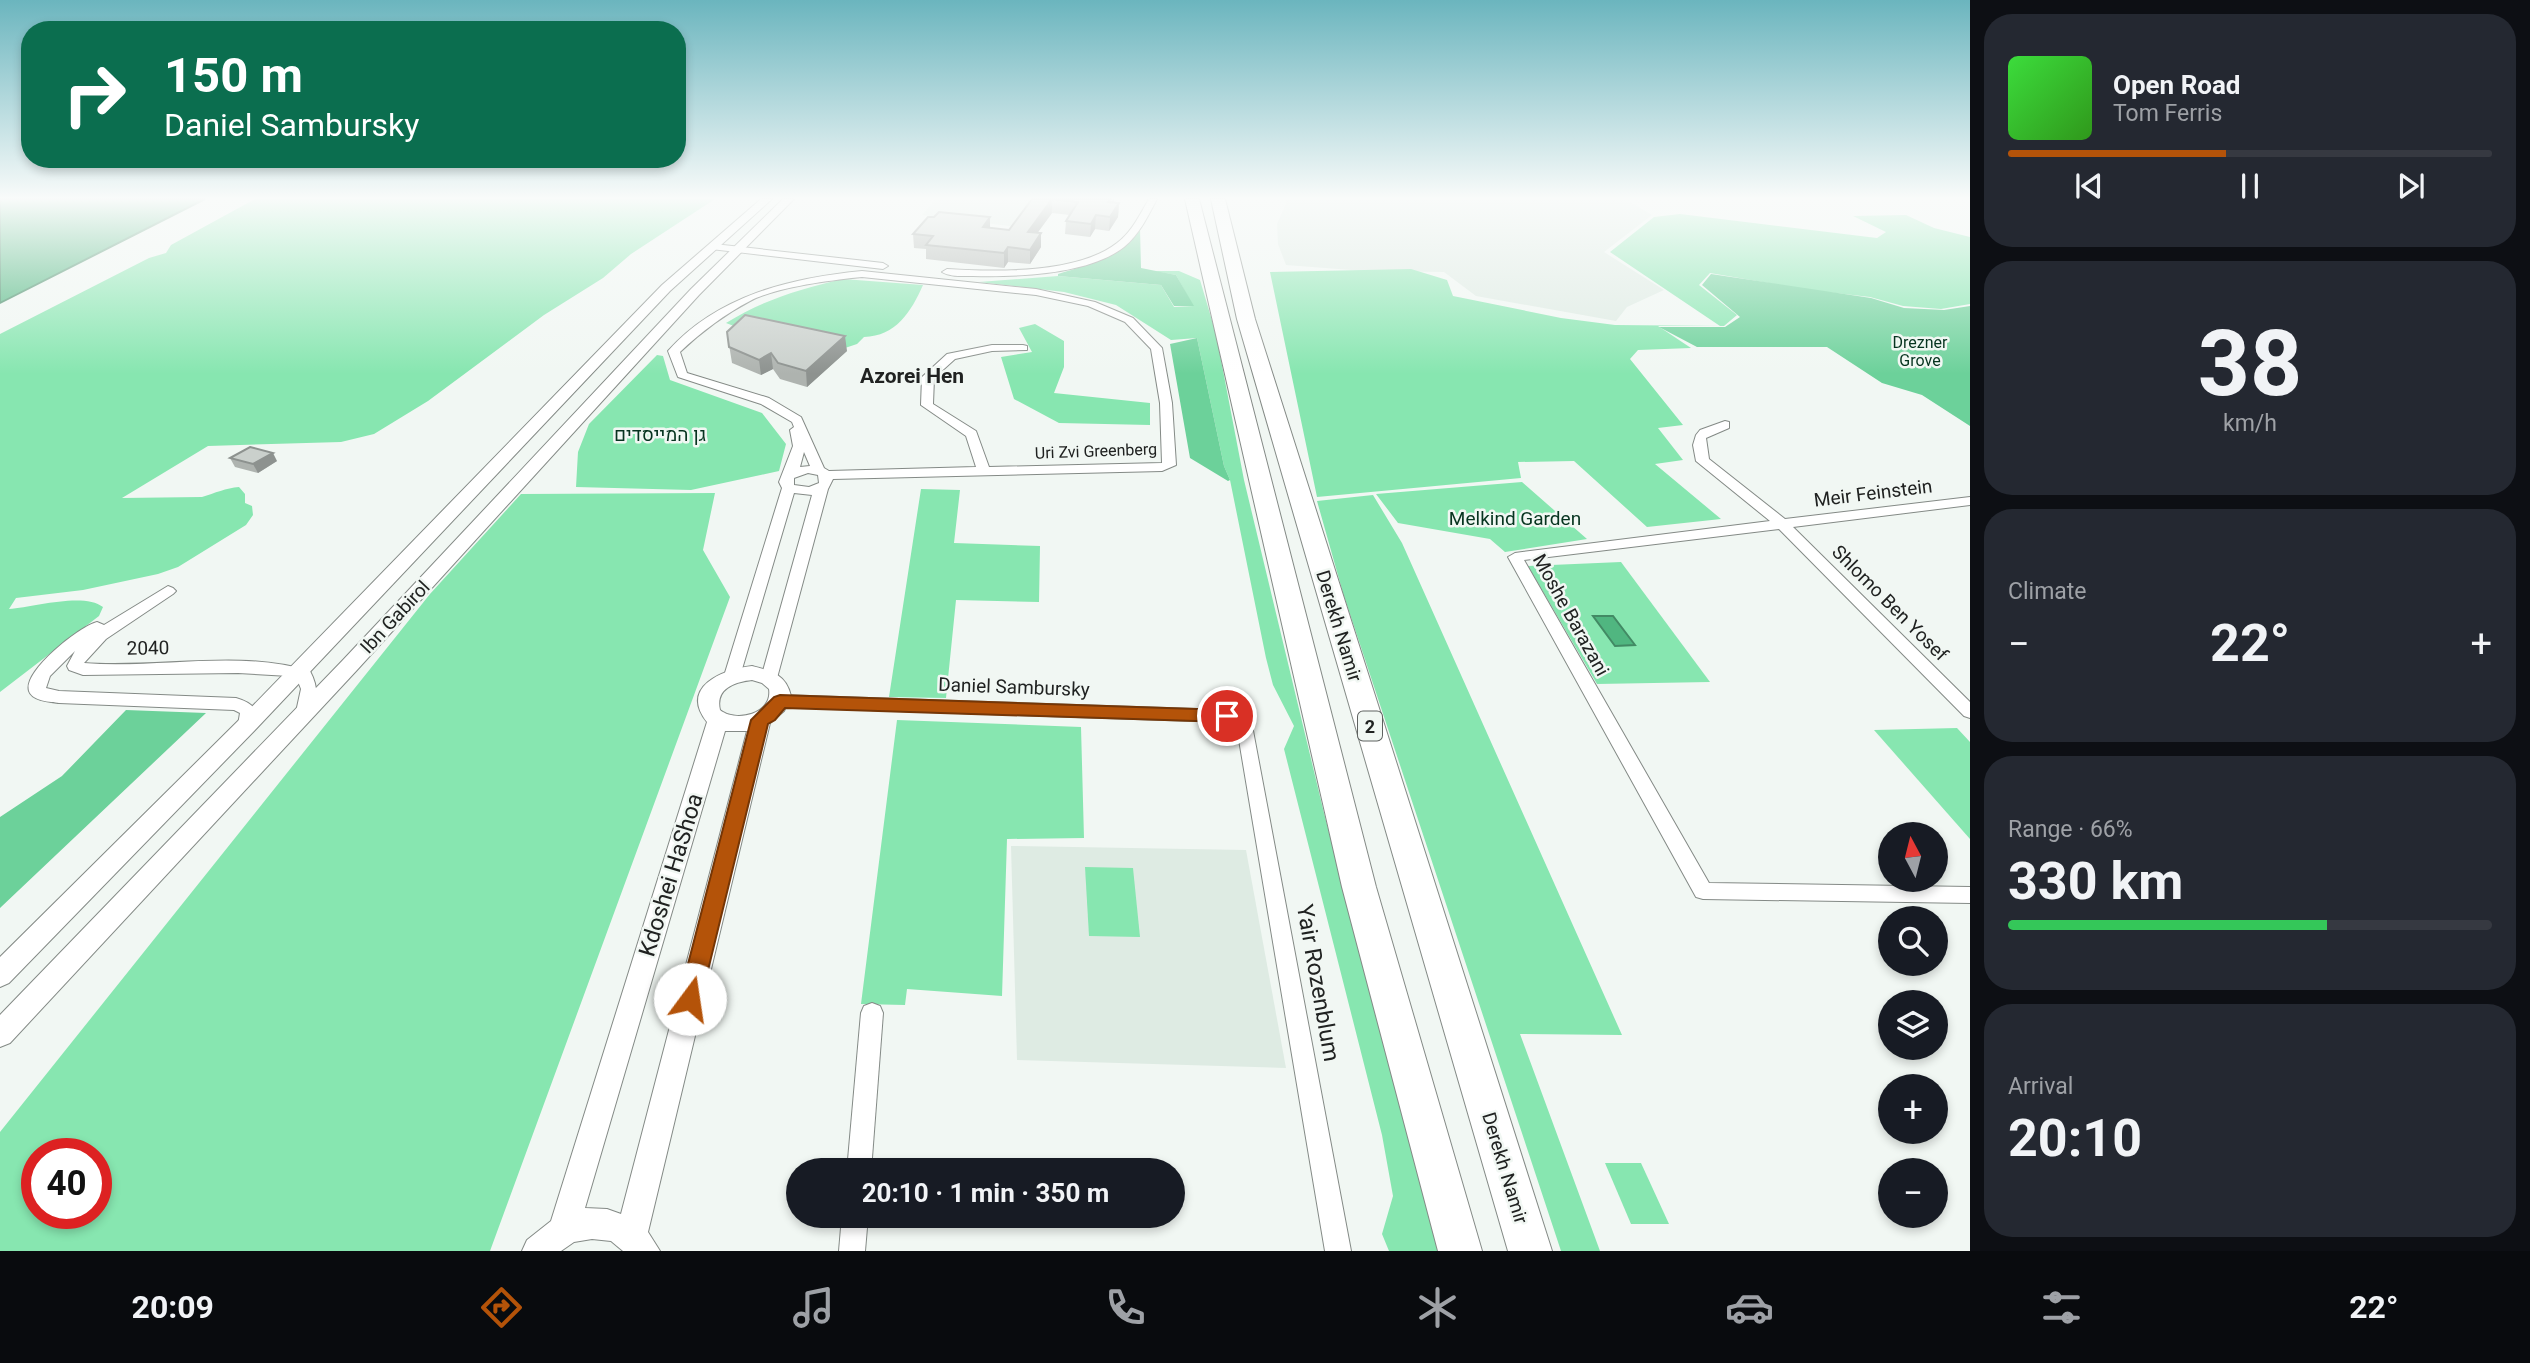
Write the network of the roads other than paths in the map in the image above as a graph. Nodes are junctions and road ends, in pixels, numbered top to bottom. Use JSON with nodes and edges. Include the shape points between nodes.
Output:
{"nodes":[{"id":1,"x":701,"y":257,"type":"edge"},
{"id":2,"x":728,"y":257,"type":"edge"},
{"id":3,"x":814,"y":257,"type":"edge"},
{"id":4,"x":1092,"y":257,"type":"edge"},
{"id":5,"x":1206,"y":257,"type":"edge"},
{"id":6,"x":1232,"y":257,"type":"edge"},
{"id":7,"x":1023,"y":348,"type":"dead end"},
{"id":8,"x":797,"y":420,"type":"junction"},
{"id":9,"x":1724,"y":425,"type":"dead end"},
{"id":10,"x":984,"y":472,"type":"junction"},
{"id":11,"x":822,"y":478,"type":"junction"},
{"id":12,"x":790,"y":481,"type":"junction"},
{"id":13,"x":1970,"y":501,"type":"edge"},
{"id":14,"x":1781,"y":523,"type":"junction"},
{"id":15,"x":297,"y":671,"type":"junction"},
{"id":16,"x":732,"y":676,"type":"junction"},
{"id":17,"x":769,"y":677,"type":"junction"},
{"id":18,"x":780,"y":701,"type":"junction"},
{"id":19,"x":305,"y":712,"type":"junction"},
{"id":20,"x":1970,"y":712,"type":"edge"},
{"id":21,"x":718,"y":720,"type":"junction"},
{"id":22,"x":760,"y":720,"type":"junction"},
{"id":23,"x":1245,"y":724,"type":"joint"},
{"id":24,"x":247,"y":725,"type":"junction"},
{"id":25,"x":1970,"y":895,"type":"edge"},
{"id":26,"x":0,"y":975,"type":"edge"},
{"id":27,"x":872,"y":1013,"type":"dead end"},
{"id":28,"x":0,"y":1034,"type":"edge"},
{"id":29,"x":860,"y":1158,"type":"edge"},
{"id":30,"x":854,"y":1228,"type":"edge"},
{"id":31,"x":563,"y":1231,"type":"junction"},
{"id":32,"x":638,"y":1243,"type":"edge"},
{"id":33,"x":538,"y":1251,"type":"edge"},
{"id":34,"x":852,"y":1251,"type":"edge"},
{"id":35,"x":1338,"y":1251,"type":"edge"},
{"id":36,"x":1460,"y":1251,"type":"edge"},
{"id":37,"x":1530,"y":1251,"type":"edge"}],
"edges":[{"from":1,"to":15,"type":"street","name":"Ibn Gabirol","via":[[666,288]]},
{"from":2,"to":19,"type":"street","name":"Ibn Gabirol"},
{"from":3,"to":4,"type":"street","via":[[960,273],[1023,271]]},
{"from":5,"to":36,"type":"highway","name":"Derekh Namir","via":[[1359,887]]},
{"from":6,"to":37,"type":"highway","name":"Derekh Namir","number":"2","via":[[1246,319]]},
{"from":7,"to":10,"type":"street","via":[[951,356],[928,377],[927,405],[972,434]]},
{"from":8,"to":10,"type":"street","name":"Uri Zvi Greenberg","via":[[765,401],[682,375],[674,351],[749,297],[821,278],[862,274],[1036,292],[1091,304],[1129,320],[1156,348],[1166,402],[1169,464],[1147,469]]},
{"from":8,"to":11,"type":"street"},
{"from":8,"to":12,"type":"street","via":[[799,446]]},
{"from":9,"to":14,"type":"street","name":"Shlomo Ben Yosef","via":[[1700,438],[1703,461]]},
{"from":10,"to":11,"type":"street","name":"Uri Zvi Greenberg"},
{"from":11,"to":12,"type":"street","via":[[801,470]]},
{"from":11,"to":12,"type":"street","via":[[804,492]]},
{"from":11,"to":17,"type":"street"},
{"from":12,"to":16,"type":"street"},
{"from":13,"to":14,"type":"street","name":"Meir Feinstein"},
{"from":14,"to":20,"type":"street","name":"Shlomo Ben Yosef"},
{"from":14,"to":25,"type":"street","name":"Moshe Barazani","via":[[1515,557],[1703,891]]},
{"from":15,"to":19,"type":"street","via":[[308,682]]},
{"from":15,"to":24,"type":"street","name":"Ibn Gabirol"},
{"from":15,"to":24,"type":"street","name":"2040","via":[[75,666],[92,643],[160,591],[63,652],[40,677],[37,691],[59,697],[236,704],[249,713]]},
{"from":16,"to":17,"type":"street","via":[[752,673]]},
{"from":16,"to":21,"type":"street","via":[[708,697],[710,714]]},
{"from":17,"to":18,"type":"street","via":[[780,688]]},
{"from":18,"to":22,"type":"street"},
{"from":18,"to":23,"type":"street","name":"Daniel Sambursky","via":[[1227,716]]},
{"from":19,"to":28,"type":"street","name":"Ibn Gabirol"},
{"from":21,"to":22,"type":"street","via":[[738,725]]},
{"from":21,"to":31,"type":"street","name":"Kdoshei HaShoa"},
{"from":22,"to":32,"type":"street"},
{"from":23,"to":35,"type":"street","name":"Yair Rozenblum"},
{"from":24,"to":26,"type":"street","name":"Ibn Gabirol"},
{"from":27,"to":29,"type":"street"},
{"from":30,"to":34,"type":"street"},
{"from":31,"to":32,"type":"street","via":[[600,1222],[618,1226]]},
{"from":31,"to":33,"type":"street"}]}
